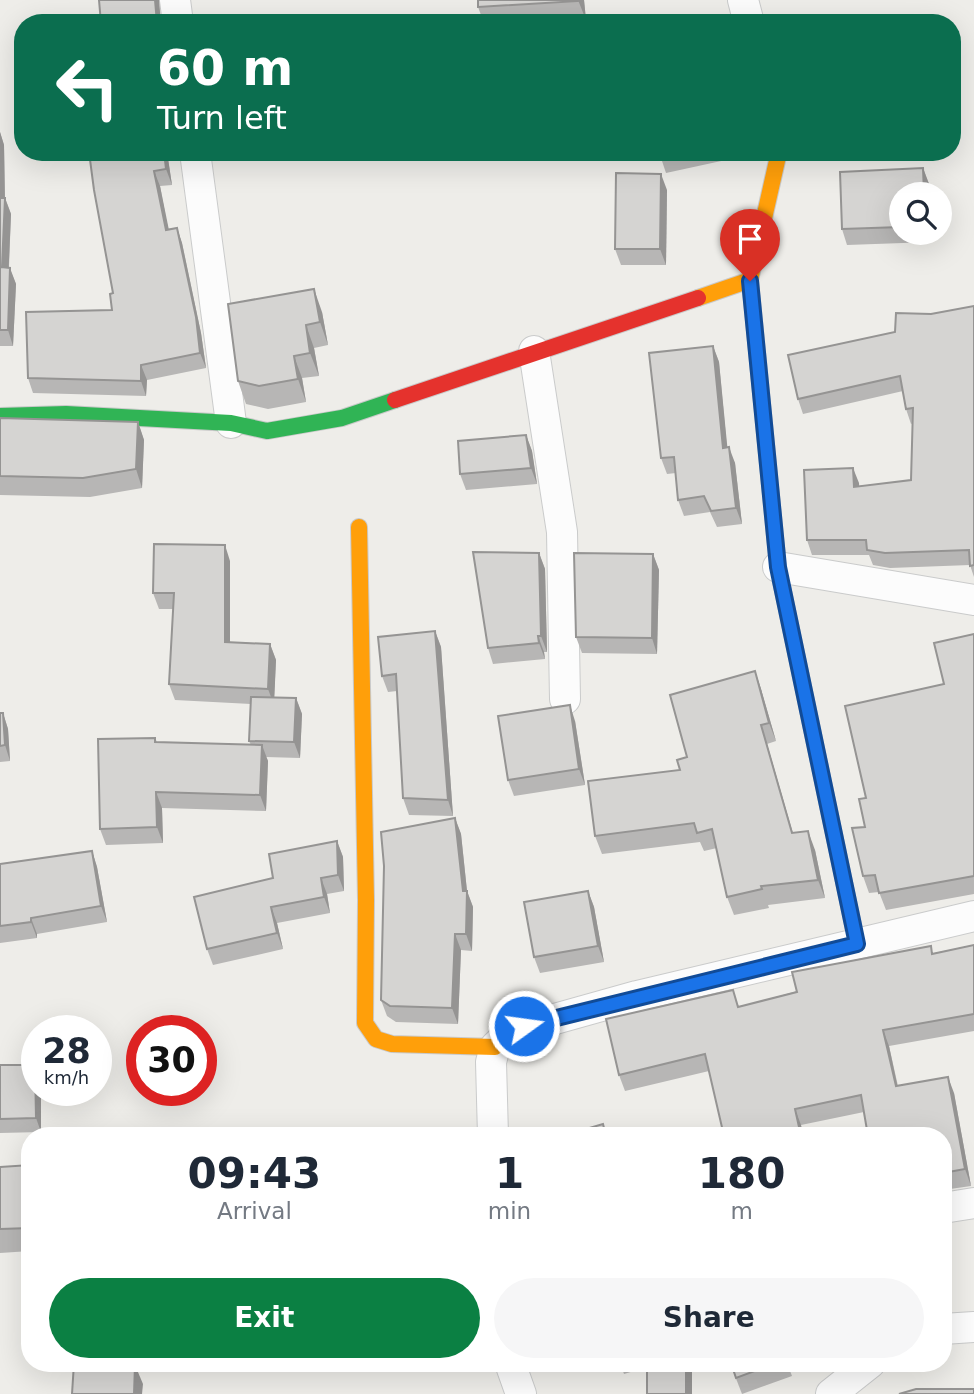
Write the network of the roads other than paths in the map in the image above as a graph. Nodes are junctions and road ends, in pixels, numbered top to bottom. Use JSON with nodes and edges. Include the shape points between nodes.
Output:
{"nodes":[{"id":1,"x":196,"y":161,"type":"edge"},
{"id":2,"x":777,"y":161,"type":"edge"},
{"id":3,"x":750,"y":281,"type":"junction"},
{"id":4,"x":534,"y":351,"type":"junction"},
{"id":5,"x":0,"y":416,"type":"edge"},
{"id":6,"x":231,"y":423,"type":"junction"},
{"id":7,"x":359,"y":527,"type":"dead end"},
{"id":8,"x":778,"y":567,"type":"junction"},
{"id":9,"x":974,"y":600,"type":"edge"},
{"id":10,"x":565,"y":699,"type":"dead end"},
{"id":11,"x":974,"y":916,"type":"edge"},
{"id":12,"x":857,"y":944,"type":"junction"},
{"id":13,"x":495,"y":1047,"type":"junction"},
{"id":14,"x":493,"y":1127,"type":"edge"},
{"id":15,"x":974,"y":1203,"type":"edge"},
{"id":16,"x":952,"y":1207,"type":"edge"},
{"id":17,"x":974,"y":1327,"type":"edge"},
{"id":18,"x":952,"y":1328,"type":"edge"},
{"id":19,"x":513,"y":1372,"type":"edge"},
{"id":20,"x":859,"y":1372,"type":"edge"},
{"id":21,"x":521,"y":1394,"type":"edge"},
{"id":22,"x":831,"y":1394,"type":"edge"}],
"edges":[{"from":1,"to":6,"type":"street"},
{"from":2,"to":3,"type":"street"},
{"from":3,"to":4,"type":"street"},
{"from":3,"to":8,"type":"street"},
{"from":4,"to":6,"type":"street","via":[[342,418],[267,431]]},
{"from":4,"to":10,"type":"street","via":[[562,532]]},
{"from":5,"to":6,"type":"street","via":[[66,414]]},
{"from":7,"to":13,"type":"street","via":[[365,1023],[376,1039],[393,1044]]},
{"from":8,"to":9,"type":"street"},
{"from":8,"to":12,"type":"street"},
{"from":11,"to":12,"type":"street"},
{"from":12,"to":13,"type":"street","via":[[524,1026]]},
{"from":13,"to":14,"type":"street","via":[[491,1062]]},
{"from":15,"to":16,"type":"street"},
{"from":17,"to":18,"type":"street"},
{"from":19,"to":21,"type":"street"},
{"from":20,"to":22,"type":"street"}]}
